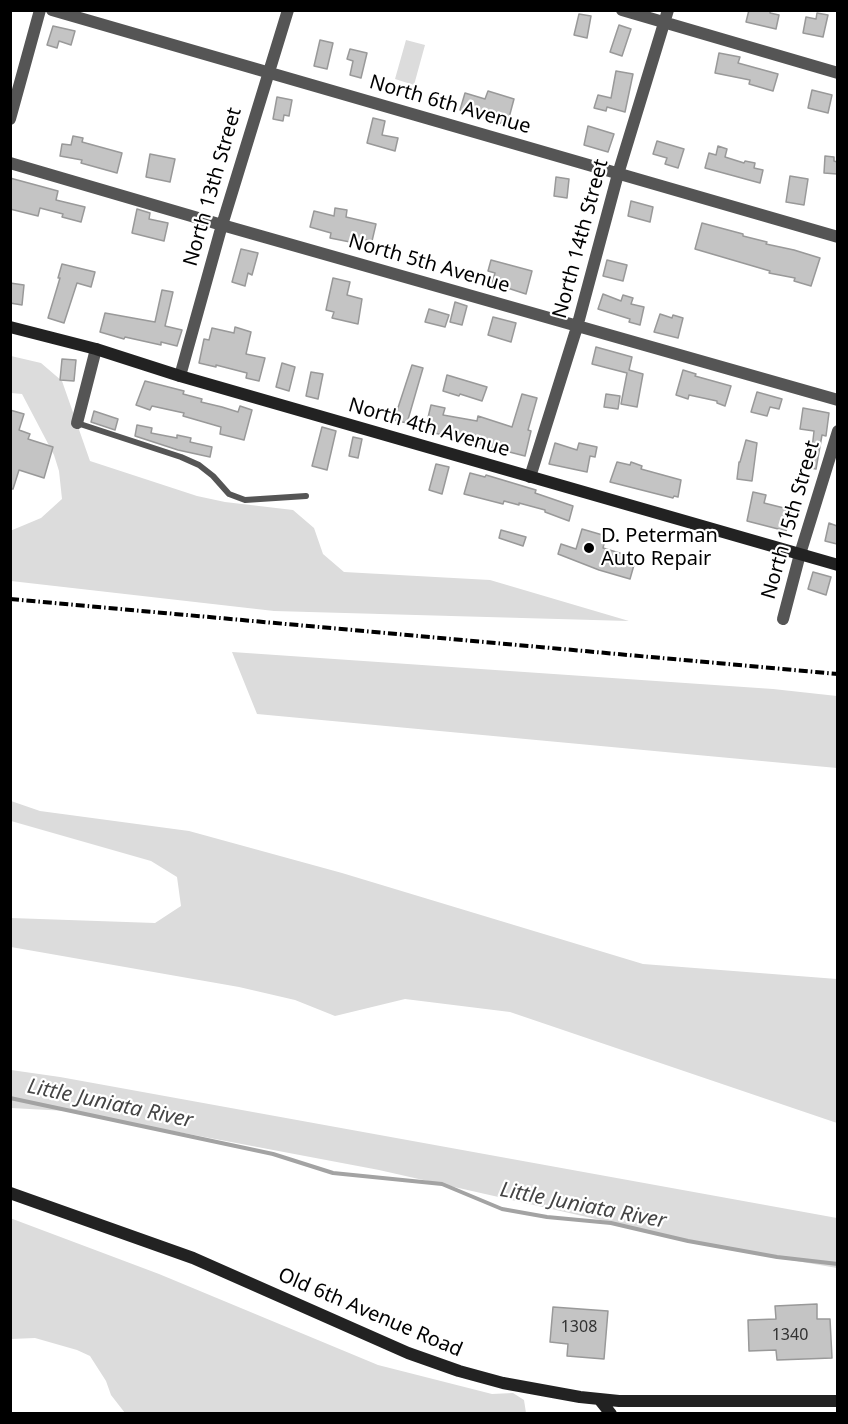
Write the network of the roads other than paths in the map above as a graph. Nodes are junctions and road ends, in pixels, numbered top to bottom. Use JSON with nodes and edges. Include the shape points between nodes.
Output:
{"nodes":[{"id":1,"x":40,"y":10,"type":"edge"},
{"id":2,"x":52,"y":10,"type":"edge"},
{"id":3,"x":288,"y":10,"type":"edge"},
{"id":4,"x":622,"y":10,"type":"edge"},
{"id":5,"x":666,"y":17,"type":"edge"},
{"id":6,"x":267,"y":72,"type":"junction"},
{"id":7,"x":837,"y":73,"type":"edge"},
{"id":8,"x":15,"y":88,"type":"edge"},
{"id":9,"x":10,"y":119,"type":"edge"},
{"id":10,"x":10,"y":163,"type":"edge"},
{"id":11,"x":618,"y":174,"type":"junction"},
{"id":12,"x":222,"y":225,"type":"junction"},
{"id":13,"x":837,"y":237,"type":"edge"},
{"id":14,"x":10,"y":327,"type":"edge"},
{"id":15,"x":577,"y":327,"type":"junction"},
{"id":16,"x":96,"y":349,"type":"junction"},
{"id":17,"x":180,"y":376,"type":"junction"},
{"id":18,"x":837,"y":400,"type":"edge"},
{"id":19,"x":77,"y":423,"type":"joint"},
{"id":20,"x":837,"y":431,"type":"edge"},
{"id":21,"x":530,"y":477,"type":"junction"},
{"id":22,"x":306,"y":496,"type":"dead end"},
{"id":23,"x":800,"y":554,"type":"junction"},
{"id":24,"x":837,"y":565,"type":"edge"},
{"id":25,"x":783,"y":619,"type":"dead end"},
{"id":26,"x":10,"y":1193,"type":"edge"},
{"id":27,"x":599,"y":1400,"type":"junction"},
{"id":28,"x":837,"y":1401,"type":"edge"},
{"id":29,"x":611,"y":1413,"type":"edge"}],
"edges":[{"from":1,"to":8,"type":"street"},
{"from":2,"to":6,"type":"street","name":"North 6th Avenue"},
{"from":3,"to":6,"type":"street","name":"North 13th Street"},
{"from":4,"to":5,"type":"street"},
{"from":5,"to":7,"type":"street"},
{"from":5,"to":11,"type":"street","name":"North 14th Street"},
{"from":6,"to":11,"type":"street","name":"North 6th Avenue"},
{"from":6,"to":12,"type":"street","name":"North 13th Street"},
{"from":8,"to":9,"type":"street"},
{"from":10,"to":12,"type":"street","name":"North 5th Avenue"},
{"from":11,"to":13,"type":"street","name":"North 6th Avenue"},
{"from":11,"to":15,"type":"street","name":"North 14th Street"},
{"from":12,"to":15,"type":"street","name":"North 5th Avenue"},
{"from":12,"to":17,"type":"street","name":"North 13th Street"},
{"from":14,"to":16,"type":"main road","name":"North 4th Avenue"},
{"from":15,"to":18,"type":"street","name":"North 5th Avenue"},
{"from":15,"to":21,"type":"street","name":"North 14th Street"},
{"from":16,"to":17,"type":"main road","name":"North 4th Avenue"},
{"from":16,"to":19,"type":"street"},
{"from":17,"to":21,"type":"main road","name":"North 4th Avenue"},
{"from":19,"to":22,"type":"lane","via":[[190,461],[213,476],[229,494],[244,500]]},
{"from":20,"to":23,"type":"street","name":"North 15th Street"},
{"from":21,"to":23,"type":"main road","name":"North 4th Avenue"},
{"from":23,"to":24,"type":"main road","name":"North 4th Avenue"},
{"from":23,"to":25,"type":"street","name":"North 15th Street"},
{"from":26,"to":27,"type":"main road","name":"Old 6th Avenue Road","via":[[168,1248],[347,1328],[441,1365],[503,1383]]},
{"from":27,"to":28,"type":"main road","name":"Old 6th Avenue Road"},
{"from":27,"to":29,"type":"main road"}]}
